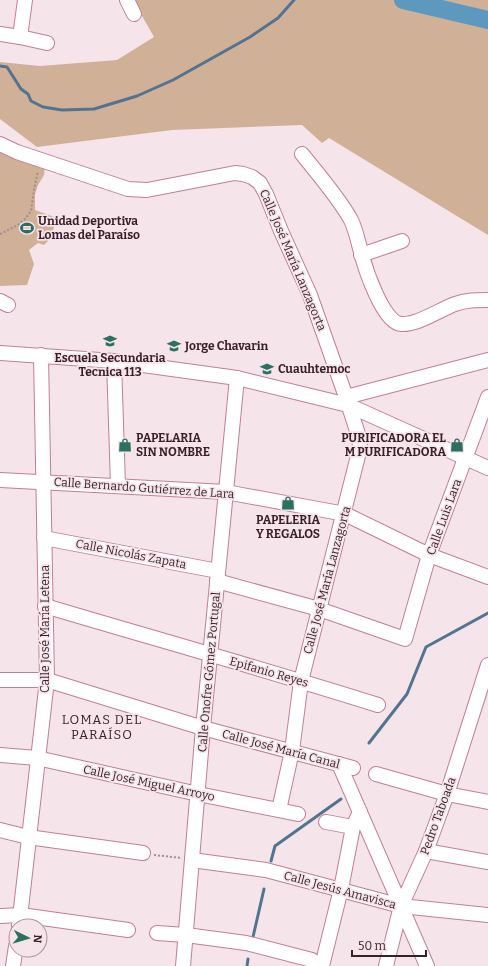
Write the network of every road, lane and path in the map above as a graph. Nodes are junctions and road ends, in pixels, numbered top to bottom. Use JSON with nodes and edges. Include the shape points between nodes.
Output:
{"nodes":[{"id":1,"x":24,"y":0,"type":"edge"},
{"id":2,"x":127,"y":0,"type":"edge"},
{"id":3,"x":134,"y":14,"type":"dead end"},
{"id":4,"x":0,"y":34,"type":"edge"},
{"id":5,"x":20,"y":37,"type":"junction"},
{"id":6,"x":47,"y":43,"type":"dead end"},
{"id":7,"x":0,"y":144,"type":"edge"},
{"id":8,"x":302,"y":154,"type":"dead end"},
{"id":9,"x":41,"y":160,"type":"junction"},
{"id":10,"x":0,"y":234,"type":"edge"},
{"id":11,"x":402,"y":241,"type":"dead end"},
{"id":12,"x":361,"y":254,"type":"junction"},
{"id":13,"x":488,"y":300,"type":"edge"},
{"id":14,"x":0,"y":353,"type":"edge"},
{"id":15,"x":41,"y":355,"type":"junction"},
{"id":16,"x":488,"y":360,"type":"edge"},
{"id":17,"x":114,"y":361,"type":"junction"},
{"id":18,"x":237,"y":378,"type":"junction"},
{"id":19,"x":488,"y":397,"type":"edge"},
{"id":20,"x":347,"y":401,"type":"junction"},
{"id":21,"x":465,"y":458,"type":"junction"},
{"id":22,"x":488,"y":468,"type":"edge"},
{"id":23,"x":0,"y":480,"type":"edge"},
{"id":24,"x":44,"y":482,"type":"junction"},
{"id":25,"x":118,"y":486,"type":"junction"},
{"id":26,"x":226,"y":492,"type":"junction"},
{"id":27,"x":344,"y":514,"type":"junction"},
{"id":28,"x":44,"y":538,"type":"junction"},
{"id":29,"x":429,"y":556,"type":"junction"},
{"id":30,"x":218,"y":576,"type":"junction"},
{"id":31,"x":488,"y":577,"type":"edge"},
{"id":32,"x":45,"y":606,"type":"junction"},
{"id":33,"x":320,"y":609,"type":"junction"},
{"id":34,"x":405,"y":639,"type":"joint"},
{"id":35,"x":210,"y":655,"type":"junction"},
{"id":36,"x":488,"y":665,"type":"edge"},
{"id":37,"x":0,"y":680,"type":"edge"},
{"id":38,"x":47,"y":680,"type":"junction"},
{"id":39,"x":301,"y":681,"type":"junction"},
{"id":40,"x":378,"y":705,"type":"dead end"},
{"id":41,"x":203,"y":728,"type":"junction"},
{"id":42,"x":292,"y":751,"type":"junction"},
{"id":43,"x":0,"y":755,"type":"edge"},
{"id":44,"x":38,"y":758,"type":"junction"},
{"id":45,"x":339,"y":764,"type":"junction"},
{"id":46,"x":353,"y":768,"type":"dead end"},
{"id":47,"x":376,"y":774,"type":"dead end"},
{"id":48,"x":198,"y":794,"type":"junction"},
{"id":49,"x":447,"y":794,"type":"junction"},
{"id":50,"x":488,"y":802,"type":"edge"},
{"id":51,"x":279,"y":810,"type":"junction"},
{"id":52,"x":360,"y":812,"type":"junction"},
{"id":53,"x":298,"y":814,"type":"dead end"},
{"id":54,"x":326,"y":822,"type":"dead end"},
{"id":55,"x":353,"y":827,"type":"junction"},
{"id":56,"x":0,"y":830,"type":"edge"},
{"id":57,"x":28,"y":837,"type":"junction"},
{"id":58,"x":426,"y":850,"type":"junction"},
{"id":59,"x":143,"y":853,"type":"joint"},
{"id":60,"x":192,"y":860,"type":"junction"},
{"id":61,"x":488,"y":862,"type":"edge"},
{"id":62,"x":341,"y":889,"type":"junction"},
{"id":63,"x":401,"y":906,"type":"junction"},
{"id":64,"x":488,"y":915,"type":"edge"},
{"id":65,"x":20,"y":918,"type":"edge"},
{"id":66,"x":48,"y":923,"type":"edge"},
{"id":67,"x":128,"y":930,"type":"dead end"},
{"id":68,"x":157,"y":933,"type":"dead end"},
{"id":69,"x":186,"y":935,"type":"junction"},
{"id":70,"x":323,"y":963,"type":"edge"},
{"id":71,"x":183,"y":966,"type":"edge"},
{"id":72,"x":386,"y":966,"type":"edge"},
{"id":73,"x":427,"y":966,"type":"edge"}],
"edges":[{"from":1,"to":5,"type":"street"},
{"from":2,"to":3,"type":"street"},
{"from":4,"to":5,"type":"street"},
{"from":5,"to":6,"type":"street"},
{"from":7,"to":9,"type":"street","name":"Calle José María Lanzagorta"},
{"from":8,"to":12,"type":"street","via":[[352,221]]},
{"from":9,"to":10,"type":"path","via":[[31,211],[18,225]]},
{"from":9,"to":20,"type":"street","name":"Calle José María Lanzagorta","via":[[128,189],[147,190],[230,174],[243,174],[260,183],[310,295]]},
{"from":11,"to":12,"type":"street"},
{"from":12,"to":13,"type":"street","via":[[379,303],[398,324],[416,321],[470,300]]},
{"from":14,"to":15,"type":"street"},
{"from":15,"to":17,"type":"street"},
{"from":15,"to":24,"type":"street","name":"Calle José María Letena"},
{"from":16,"to":20,"type":"street"},
{"from":17,"to":18,"type":"street"},
{"from":17,"to":25,"type":"street"},
{"from":18,"to":20,"type":"street"},
{"from":18,"to":26,"type":"street","name":"Calle Onofre Gómez Portugal"},
{"from":19,"to":21,"type":"street","name":"Calle Luis Lara"},
{"from":20,"to":21,"type":"street"},
{"from":20,"to":27,"type":"street","name":"Calle José María Lanzagorta","via":[[360,448]]},
{"from":21,"to":22,"type":"street"},
{"from":21,"to":29,"type":"street","name":"Calle Luis Lara"},
{"from":23,"to":24,"type":"street","name":"Calle Bernardo Gutiérrez de Lara"},
{"from":24,"to":25,"type":"street","name":"Calle Bernardo Gutiérrez de Lara"},
{"from":24,"to":28,"type":"street","name":"Calle José María Letena"},
{"from":25,"to":26,"type":"street","name":"Calle Bernardo Gutiérrez de Lara"},
{"from":26,"to":27,"type":"street","name":"Calle Bernardo Gutiérrez de Lara"},
{"from":26,"to":30,"type":"street","name":"Calle Onofre Gómez Portugal"},
{"from":27,"to":29,"type":"street","name":"Calle Bernardo Gutiérrez de Lara"},
{"from":27,"to":33,"type":"street","name":"Calle José María Lanzagorta"},
{"from":28,"to":30,"type":"street","name":"Calle Nicolás Zapata"},
{"from":28,"to":32,"type":"street","name":"Calle José María Letena"},
{"from":29,"to":31,"type":"street","name":"Calle Bernardo Gutiérrez de Lara"},
{"from":29,"to":34,"type":"street","name":"Calle Luis Lara"},
{"from":30,"to":33,"type":"street","name":"Calle Nicolás Zapata"},
{"from":30,"to":35,"type":"street","name":"Calle Onofre Gómez Portugal"},
{"from":32,"to":35,"type":"street","name":"Epifanio Reyes"},
{"from":32,"to":38,"type":"street","name":"Calle José María Letena"},
{"from":33,"to":34,"type":"street","name":"Calle Nicolás Zapata"},
{"from":33,"to":39,"type":"street","name":"Calle José María Lanzagorta"},
{"from":35,"to":39,"type":"street","name":"Epifanio Reyes"},
{"from":35,"to":41,"type":"street","name":"Calle Onofre Gómez Portugal"},
{"from":36,"to":49,"type":"street","name":"Pedro Taboada"},
{"from":37,"to":38,"type":"street","name":"Calle José María Canal"},
{"from":38,"to":41,"type":"street","name":"Calle José María Canal"},
{"from":38,"to":44,"type":"street","name":"Calle José María Letena"},
{"from":39,"to":40,"type":"street","name":"Epifanio Reyes"},
{"from":39,"to":42,"type":"street","name":"Calle José María Lanzagorta"},
{"from":41,"to":42,"type":"street","name":"Calle José María Canal"},
{"from":41,"to":48,"type":"street","name":"Calle Onofre Gómez Portugal"},
{"from":42,"to":45,"type":"street","name":"Calle José María Canal"},
{"from":42,"to":51,"type":"street","name":"Calle José María Lanzagorta"},
{"from":43,"to":44,"type":"street","name":"Calle José Miguel Arroyo"},
{"from":44,"to":48,"type":"street","name":"Calle José Miguel Arroyo"},
{"from":44,"to":57,"type":"street","name":"Calle José María Letena"},
{"from":45,"to":46,"type":"street","name":"Calle José María Canal"},
{"from":45,"to":52,"type":"street"},
{"from":47,"to":49,"type":"street"},
{"from":48,"to":51,"type":"street","name":"Calle José Miguel Arroyo"},
{"from":48,"to":60,"type":"street","name":"Calle Onofre Gómez Portugal"},
{"from":49,"to":50,"type":"street"},
{"from":49,"to":58,"type":"street","name":"Pedro Taboada"},
{"from":51,"to":53,"type":"street","name":"Calle José Miguel Arroyo"},
{"from":52,"to":55,"type":"street"},
{"from":52,"to":63,"type":"street"},
{"from":54,"to":55,"type":"street"},
{"from":55,"to":62,"type":"street"},
{"from":56,"to":57,"type":"street"},
{"from":57,"to":59,"type":"street"},
{"from":57,"to":65,"type":"street","name":"Calle José María Letena"},
{"from":58,"to":61,"type":"street"},
{"from":58,"to":63,"type":"street","name":"Pedro Taboada"},
{"from":59,"to":60,"type":"path"},
{"from":60,"to":62,"type":"street","name":"Calle Jesús Amavisca","via":[[266,870]]},
{"from":60,"to":69,"type":"street","name":"Calle Onofre Gómez Portugal"},
{"from":62,"to":63,"type":"street","name":"Calle Jesús Amavisca"},
{"from":62,"to":70,"type":"street"},
{"from":63,"to":64,"type":"street","name":"Calle Jesús Amavisca"},
{"from":63,"to":72,"type":"street","name":"Pedro Taboada"},
{"from":63,"to":73,"type":"street"},
{"from":66,"to":67,"type":"street"},
{"from":68,"to":69,"type":"street"},
{"from":69,"to":70,"type":"street","via":[[246,943]]},
{"from":69,"to":71,"type":"street","name":"Calle Onofre Gómez Portugal"}]}
